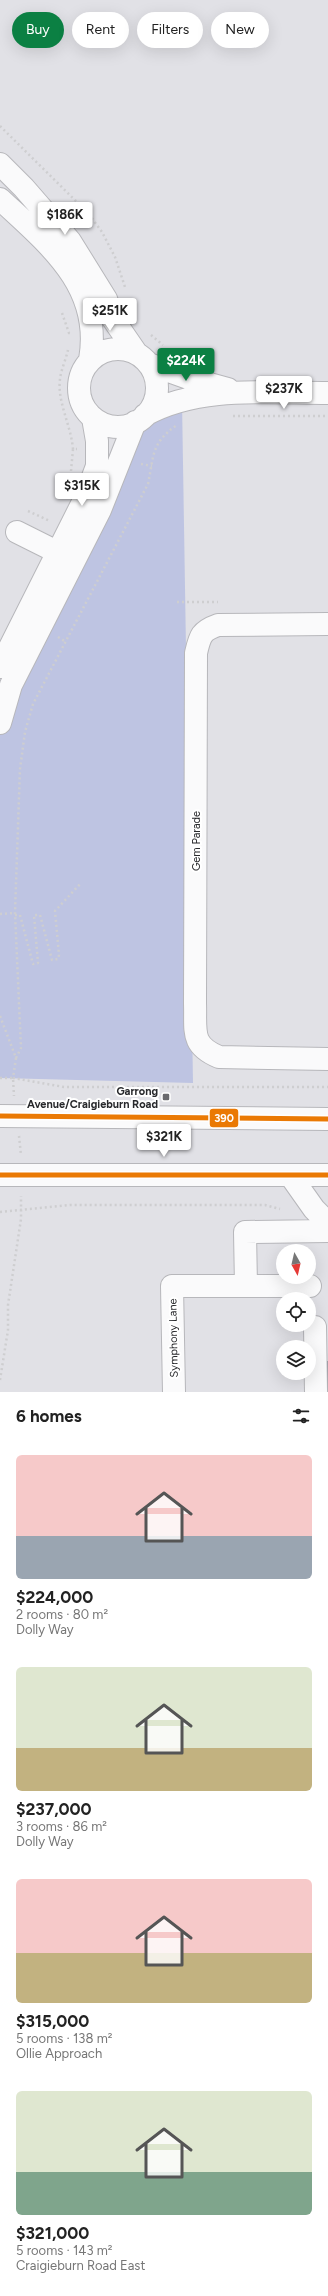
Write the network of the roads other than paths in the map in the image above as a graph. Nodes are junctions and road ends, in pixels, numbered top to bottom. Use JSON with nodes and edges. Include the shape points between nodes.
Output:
{"nodes":[{"id":1,"x":0,"y":164,"type":"edge"},
{"id":2,"x":0,"y":199,"type":"edge"},
{"id":3,"x":97,"y":302,"type":"junction"},
{"id":4,"x":143,"y":359,"type":"junction"},
{"id":5,"x":90,"y":360,"type":"junction"},
{"id":6,"x":239,"y":393,"type":"junction"},
{"id":7,"x":328,"y":393,"type":"edge"},
{"id":8,"x":93,"y":418,"type":"junction"},
{"id":9,"x":140,"y":419,"type":"junction"},
{"id":10,"x":17,"y":532,"type":"dead end"},
{"id":11,"x":57,"y":552,"type":"junction"},
{"id":12,"x":328,"y":624,"type":"edge"},
{"id":13,"x":0,"y":667,"type":"edge"},
{"id":14,"x":0,"y":723,"type":"edge"},
{"id":15,"x":328,"y":1059,"type":"edge"},
{"id":16,"x":8,"y":1117,"type":"edge"},
{"id":17,"x":328,"y":1119,"type":"edge"},
{"id":18,"x":10,"y":1175,"type":"edge"},
{"id":19,"x":290,"y":1175,"type":"junction"},
{"id":20,"x":328,"y":1175,"type":"edge"},
{"id":21,"x":328,"y":1224,"type":"edge"},
{"id":22,"x":328,"y":1232,"type":"edge"},
{"id":23,"x":246,"y":1286,"type":"junction"},
{"id":24,"x":310,"y":1286,"type":"dead end"},
{"id":25,"x":315,"y":1332,"type":"edge"},
{"id":26,"x":174,"y":1392,"type":"edge"},
{"id":27,"x":316,"y":1392,"type":"edge"}],
"edges":[{"from":1,"to":3,"type":"street","via":[[70,240]]},
{"from":2,"to":3,"type":"street","via":[[56,252],[75,280]]},
{"from":3,"to":4,"type":"street"},
{"from":3,"to":5,"type":"street"},
{"from":4,"to":5,"type":"street","via":[[118,348],[106,350]]},
{"from":4,"to":6,"type":"street","via":[[183,377]]},
{"from":4,"to":9,"type":"street","via":[[157,385],[156,396]]},
{"from":5,"to":8,"type":"street","via":[[81,374],[78,386],[85,409]]},
{"from":6,"to":7,"type":"street"},
{"from":6,"to":9,"type":"street","via":[[190,398],[159,408]]},
{"from":8,"to":9,"type":"street","via":[[102,424],[114,426],[125,426]]},
{"from":8,"to":11,"type":"street","via":[[97,440],[97,466],[85,498]]},
{"from":9,"to":14,"type":"street","via":[[100,510],[11,685]]},
{"from":10,"to":11,"type":"street"},
{"from":11,"to":13,"type":"street"},
{"from":12,"to":15,"type":"street","name":"Gem Parade","via":[[218,625],[206,629],[200,638],[196,653],[195,979],[196,1036],[200,1047],[208,1053],[219,1058]]},
{"from":16,"to":17,"type":"street"},
{"from":18,"to":19,"type":"street"},
{"from":19,"to":20,"type":"street"},
{"from":19,"to":21,"type":"street","via":[[311,1206]]},
{"from":22,"to":23,"type":"street","via":[[245,1232]]},
{"from":23,"to":24,"type":"street","name":"Symphony Lane"},
{"from":23,"to":26,"type":"street","name":"Symphony Lane","via":[[172,1286]]},
{"from":25,"to":27,"type":"street"}]}
